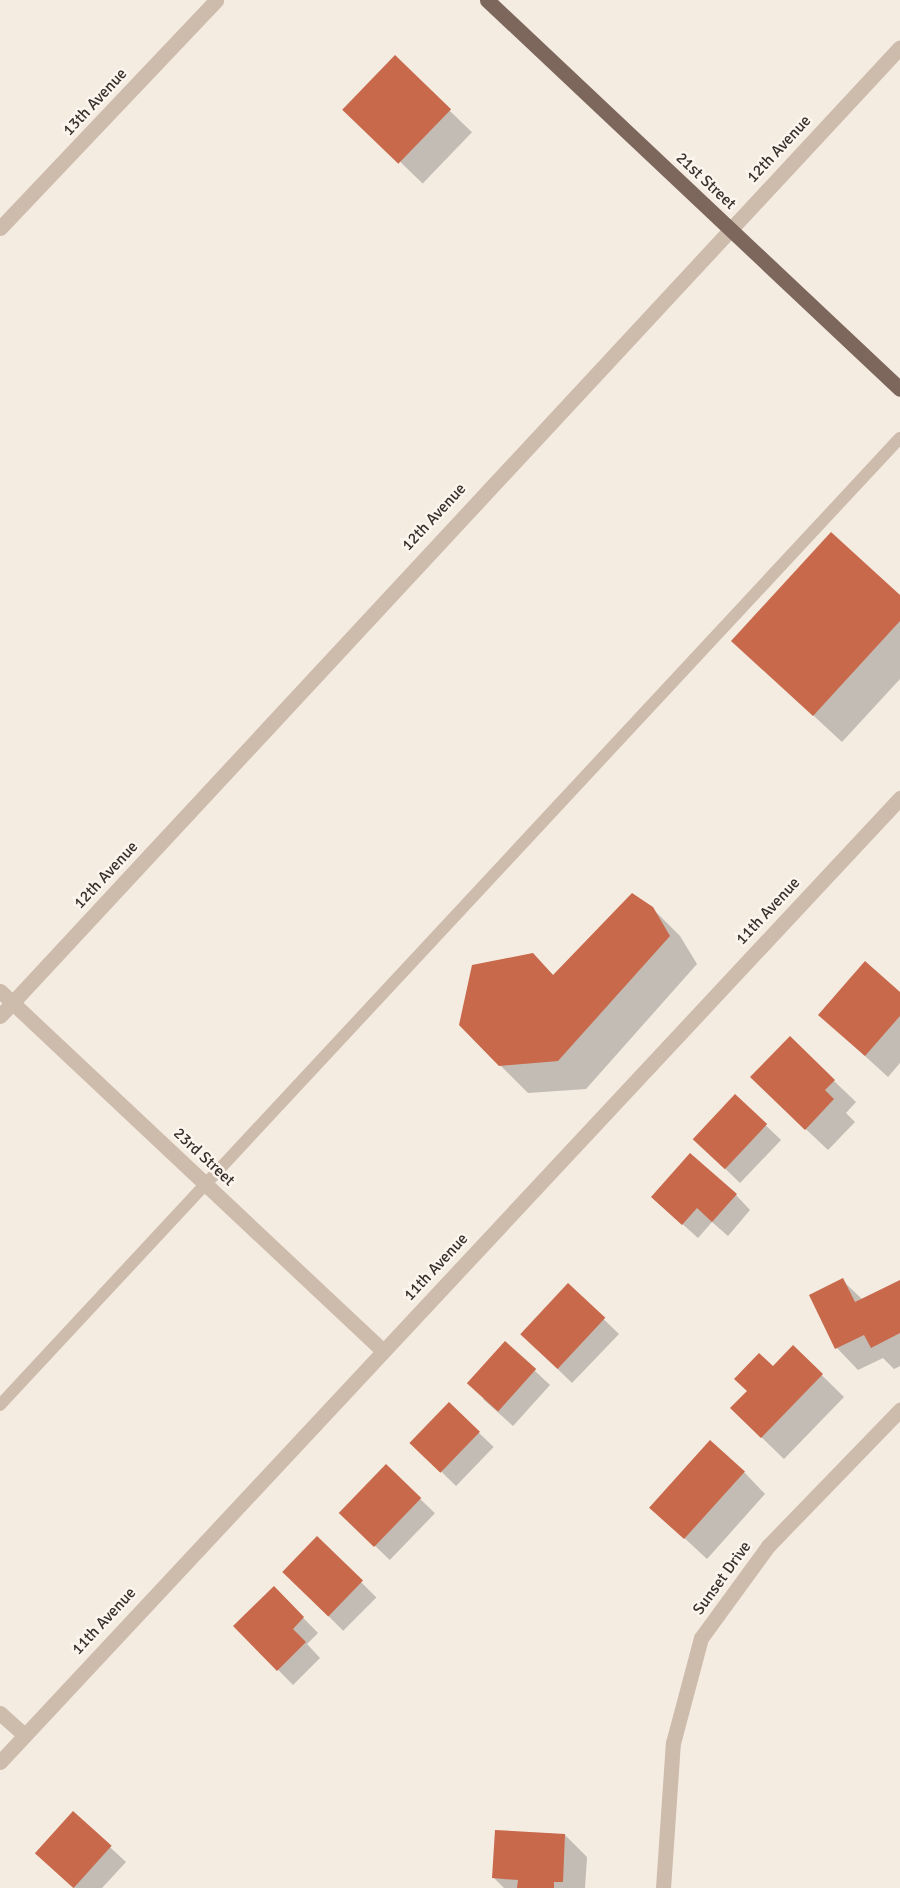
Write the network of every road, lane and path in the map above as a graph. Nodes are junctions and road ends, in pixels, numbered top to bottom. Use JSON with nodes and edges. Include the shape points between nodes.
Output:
{"nodes":[{"id":1,"x":216,"y":0,"type":"edge"},
{"id":2,"x":487,"y":0,"type":"edge"},
{"id":3,"x":900,"y":47,"type":"edge"},
{"id":4,"x":730,"y":227,"type":"junction"},
{"id":5,"x":0,"y":228,"type":"edge"},
{"id":6,"x":900,"y":388,"type":"edge"},
{"id":7,"x":900,"y":438,"type":"edge"},
{"id":8,"x":900,"y":798,"type":"edge"},
{"id":9,"x":0,"y":991,"type":"edge"},
{"id":10,"x":13,"y":1003,"type":"junction"},
{"id":11,"x":0,"y":1016,"type":"edge"},
{"id":12,"x":206,"y":1185,"type":"junction"},
{"id":13,"x":382,"y":1350,"type":"junction"},
{"id":14,"x":0,"y":1405,"type":"edge"},
{"id":15,"x":900,"y":1410,"type":"edge"},
{"id":16,"x":0,"y":1713,"type":"edge"},
{"id":17,"x":23,"y":1734,"type":"junction"},
{"id":18,"x":0,"y":1762,"type":"edge"},
{"id":19,"x":663,"y":1888,"type":"edge"}],
"edges":[{"from":1,"to":5,"type":"street","name":"13th Avenue"},
{"from":2,"to":4,"type":"main road","name":"21st Street"},
{"from":3,"to":4,"type":"street","name":"12th Avenue"},
{"from":4,"to":6,"type":"main road","name":"21st Street"},
{"from":4,"to":10,"type":"street","name":"12th Avenue"},
{"from":7,"to":12,"type":"lane"},
{"from":8,"to":13,"type":"street","name":"11th Avenue"},
{"from":9,"to":10,"type":"street","name":"23rd Street"},
{"from":10,"to":11,"type":"street","name":"12th Avenue"},
{"from":10,"to":12,"type":"street","name":"23rd Street"},
{"from":12,"to":13,"type":"street","name":"23rd Street"},
{"from":12,"to":14,"type":"lane"},
{"from":13,"to":17,"type":"street","name":"11th Avenue"},
{"from":15,"to":19,"type":"street","name":"Sunset Drive","via":[[768,1545],[700,1638],[673,1743]]},
{"from":16,"to":17,"type":"street"},
{"from":17,"to":18,"type":"street","name":"11th Avenue"}]}
